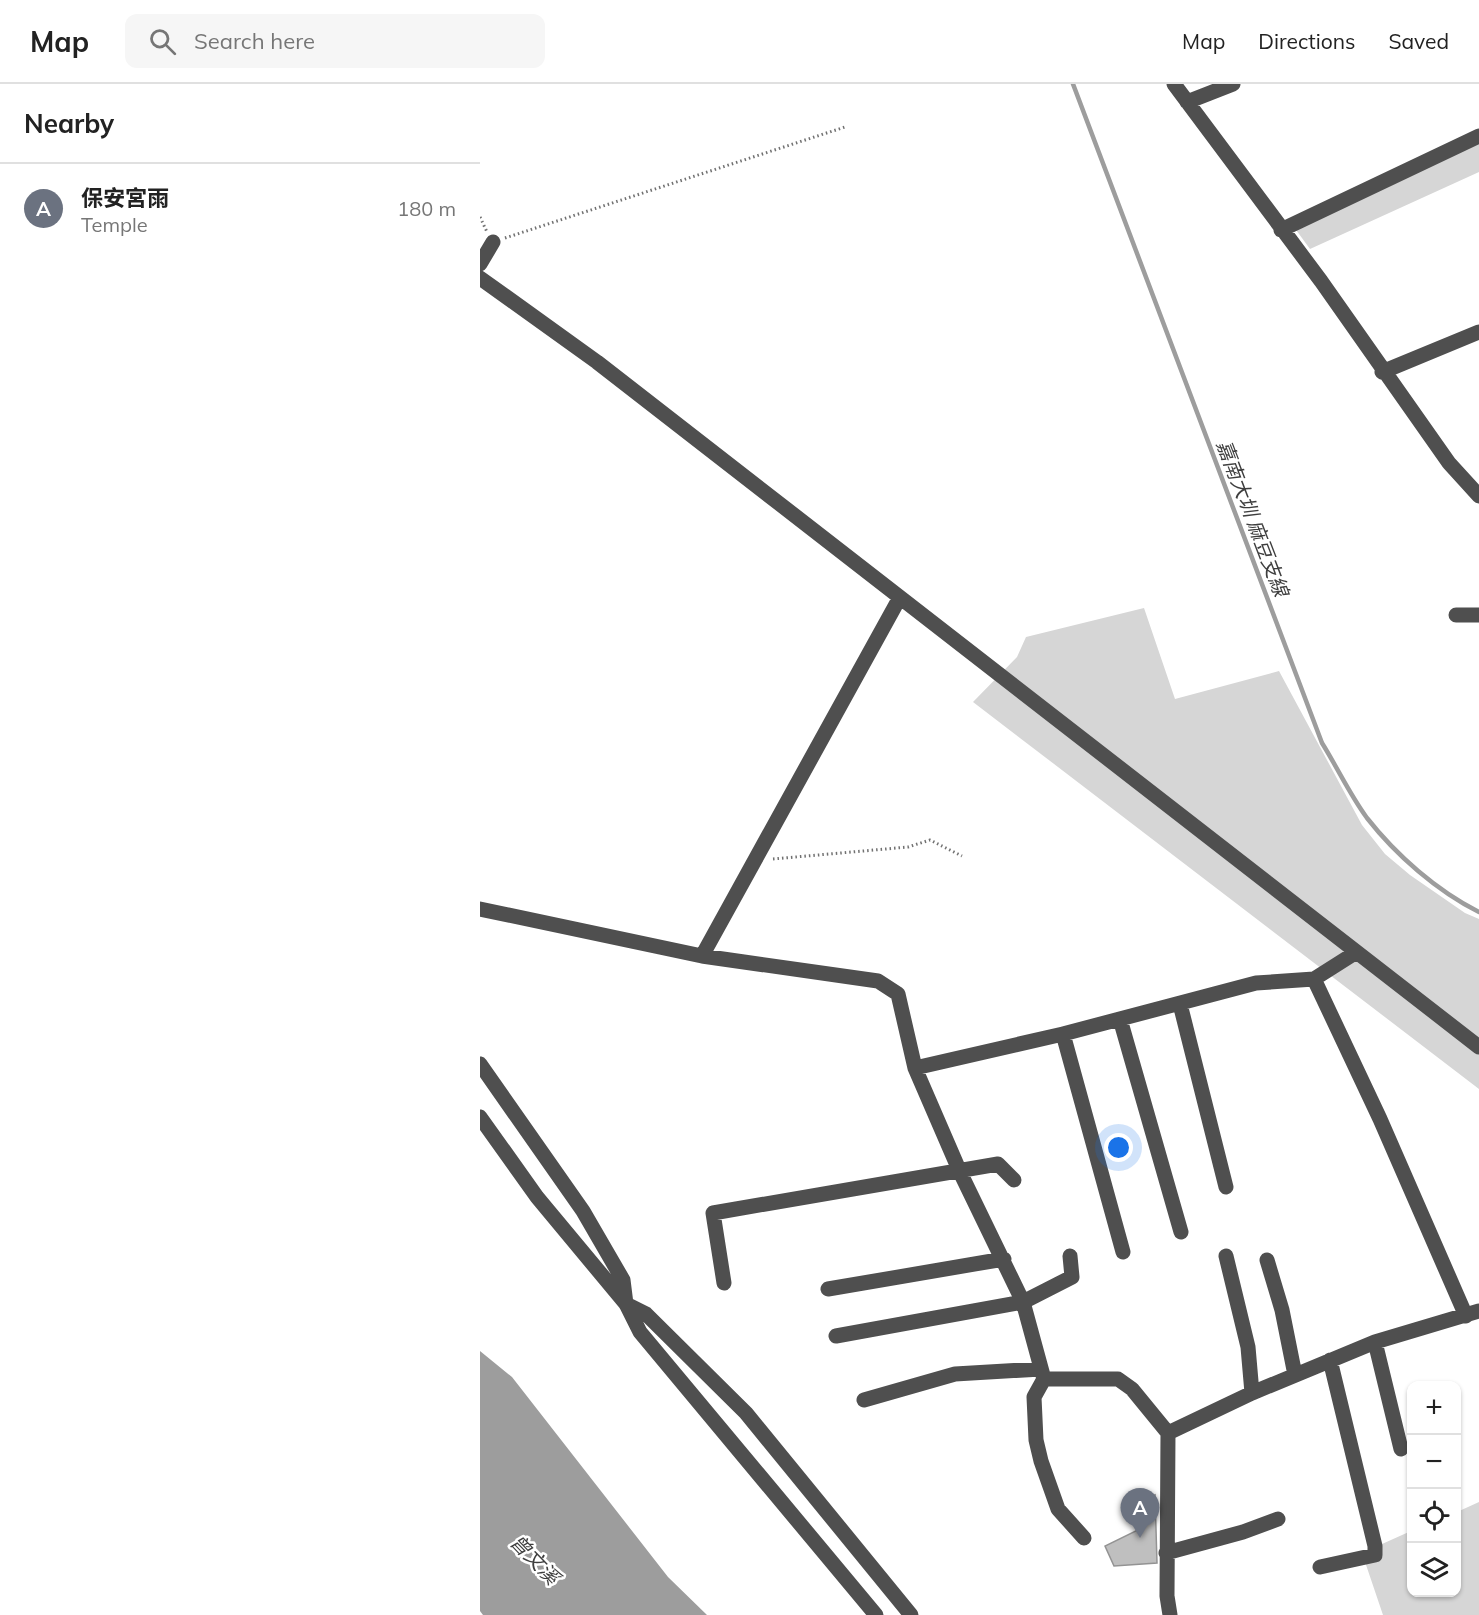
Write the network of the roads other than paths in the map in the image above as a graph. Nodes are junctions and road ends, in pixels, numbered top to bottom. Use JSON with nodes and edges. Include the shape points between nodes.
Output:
{"nodes":[{"id":1,"x":1173,"y":84,"type":"edge"},
{"id":2,"x":1233,"y":84,"type":"edge"},
{"id":3,"x":1187,"y":102,"type":"junction"},
{"id":4,"x":1479,"y":136,"type":"edge"},
{"id":5,"x":1281,"y":230,"type":"junction"},
{"id":6,"x":493,"y":242,"type":"road end"},
{"id":7,"x":480,"y":264,"type":"edge"},
{"id":8,"x":480,"y":278,"type":"edge"},
{"id":9,"x":1479,"y":332,"type":"edge"},
{"id":10,"x":1382,"y":372,"type":"junction"},
{"id":11,"x":1479,"y":496,"type":"edge"},
{"id":12,"x":899,"y":599,"type":"junction"},
{"id":13,"x":1456,"y":615,"type":"dead end"},
{"id":14,"x":1479,"y":615,"type":"edge"},
{"id":15,"x":480,"y":909,"type":"edge"},
{"id":16,"x":1355,"y":953,"type":"junction"},
{"id":17,"x":702,"y":956,"type":"junction"},
{"id":18,"x":1314,"y":979,"type":"junction"},
{"id":19,"x":1180,"y":1004,"type":"junction"},
{"id":20,"x":1120,"y":1019,"type":"junction"},
{"id":21,"x":1063,"y":1034,"type":"junction"},
{"id":22,"x":1479,"y":1047,"type":"edge"},
{"id":23,"x":480,"y":1064,"type":"edge"},
{"id":24,"x":915,"y":1068,"type":"junction"},
{"id":25,"x":480,"y":1117,"type":"edge"},
{"id":26,"x":960,"y":1172,"type":"junction"},
{"id":27,"x":1014,"y":1180,"type":"dead end"},
{"id":28,"x":1226,"y":1186,"type":"dead end"},
{"id":29,"x":1181,"y":1232,"type":"dead end"},
{"id":30,"x":1123,"y":1252,"type":"dead end"},
{"id":31,"x":1070,"y":1256,"type":"dead end"},
{"id":32,"x":1226,"y":1256,"type":"dead end"},
{"id":33,"x":1004,"y":1259,"type":"junction"},
{"id":34,"x":1267,"y":1260,"type":"dead end"},
{"id":35,"x":724,"y":1283,"type":"dead end"},
{"id":36,"x":828,"y":1289,"type":"dead end"},
{"id":37,"x":1023,"y":1302,"type":"junction"},
{"id":38,"x":626,"y":1304,"type":"junction"},
{"id":39,"x":1473,"y":1313,"type":"edge"},
{"id":40,"x":836,"y":1336,"type":"dead end"},
{"id":41,"x":1375,"y":1342,"type":"junction"},
{"id":42,"x":1330,"y":1360,"type":"junction"},
{"id":43,"x":1042,"y":1374,"type":"junction"},
{"id":44,"x":1295,"y":1375,"type":"junction"},
{"id":45,"x":1252,"y":1393,"type":"junction"},
{"id":46,"x":864,"y":1400,"type":"dead end"},
{"id":47,"x":1168,"y":1433,"type":"junction"},
{"id":48,"x":1401,"y":1449,"type":"dead end"},
{"id":49,"x":1278,"y":1519,"type":"dead end"},
{"id":50,"x":1084,"y":1538,"type":"dead end"},
{"id":51,"x":1166,"y":1553,"type":"junction"},
{"id":52,"x":1320,"y":1567,"type":"dead end"},
{"id":53,"x":876,"y":1615,"type":"edge"},
{"id":54,"x":911,"y":1615,"type":"edge"},
{"id":55,"x":1170,"y":1615,"type":"edge"}],
"edges":[{"from":1,"to":3,"type":"street"},
{"from":2,"to":3,"type":"street"},
{"from":3,"to":5,"type":"street"},
{"from":4,"to":5,"type":"street"},
{"from":5,"to":10,"type":"street","via":[[1321,281]]},
{"from":6,"to":7,"type":"street"},
{"from":8,"to":12,"type":"street","via":[[597,362]]},
{"from":9,"to":10,"type":"street"},
{"from":10,"to":11,"type":"street","via":[[1449,463]]},
{"from":12,"to":16,"type":"street"},
{"from":12,"to":17,"type":"street"},
{"from":13,"to":14,"type":"street"},
{"from":15,"to":17,"type":"street"},
{"from":16,"to":18,"type":"street"},
{"from":16,"to":22,"type":"street"},
{"from":17,"to":24,"type":"street","via":[[878,981],[898,994]]},
{"from":18,"to":19,"type":"street","via":[[1256,983]]},
{"from":18,"to":39,"type":"street"},
{"from":19,"to":20,"type":"street"},
{"from":19,"to":28,"type":"street"},
{"from":20,"to":21,"type":"street"},
{"from":20,"to":29,"type":"street"},
{"from":21,"to":24,"type":"street"},
{"from":21,"to":30,"type":"street"},
{"from":23,"to":38,"type":"street","via":[[583,1211],[623,1280]]},
{"from":24,"to":26,"type":"street"},
{"from":25,"to":38,"type":"street","via":[[537,1197]]},
{"from":26,"to":27,"type":"street","via":[[998,1164]]},
{"from":26,"to":33,"type":"street"},
{"from":26,"to":35,"type":"street","via":[[712,1213]]},
{"from":31,"to":37,"type":"street","via":[[1072,1277]]},
{"from":32,"to":45,"type":"street","via":[[1248,1347]]},
{"from":33,"to":36,"type":"street"},
{"from":33,"to":37,"type":"street"},
{"from":34,"to":44,"type":"street"},
{"from":37,"to":40,"type":"street"},
{"from":37,"to":43,"type":"street"},
{"from":38,"to":53,"type":"street","via":[[647,1340]]},
{"from":38,"to":54,"type":"street","via":[[646,1314],[746,1413]]},
{"from":39,"to":41,"type":"street"},
{"from":41,"to":42,"type":"street"},
{"from":41,"to":48,"type":"street"},
{"from":42,"to":44,"type":"street"},
{"from":42,"to":52,"type":"street","via":[[1375,1555]]},
{"from":43,"to":46,"type":"street","via":[[955,1374]]},
{"from":43,"to":47,"type":"street","via":[[1118,1379],[1132,1389]]},
{"from":43,"to":50,"type":"street","via":[[1034,1397],[1041,1461],[1058,1509]]},
{"from":44,"to":45,"type":"street"},
{"from":45,"to":47,"type":"street"},
{"from":47,"to":51,"type":"street"},
{"from":49,"to":51,"type":"street"},
{"from":51,"to":55,"type":"street"}]}
